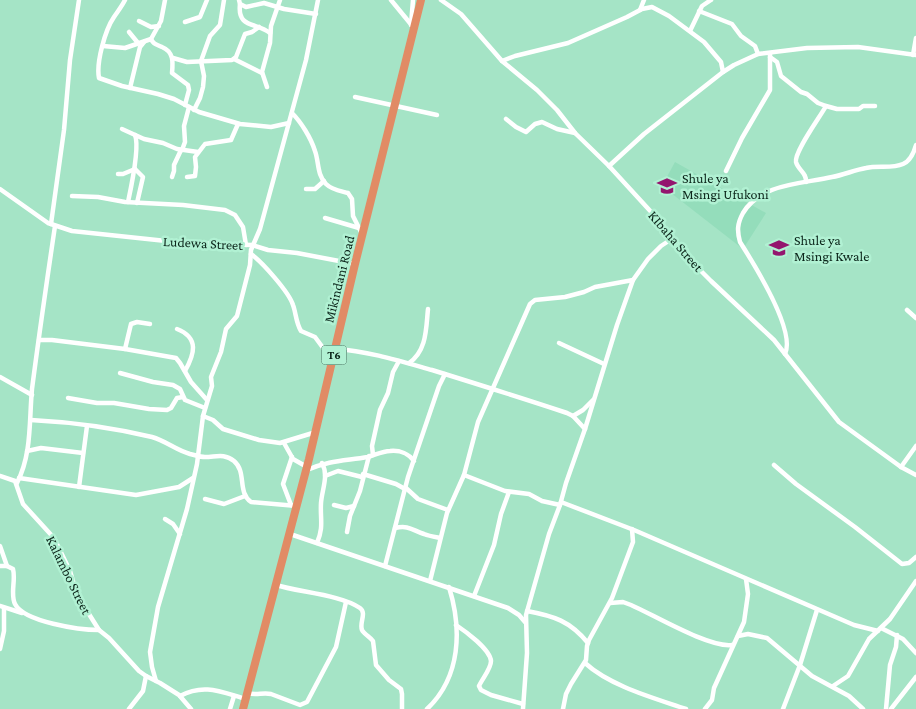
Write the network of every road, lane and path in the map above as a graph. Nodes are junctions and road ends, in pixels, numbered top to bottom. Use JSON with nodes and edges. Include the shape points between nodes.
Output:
{"nodes":[{"id":1,"x":79,"y":0,"type":"edge"},
{"id":2,"x":125,"y":0,"type":"edge"},
{"id":3,"x":165,"y":0,"type":"edge"},
{"id":4,"x":207,"y":0,"type":"edge"},
{"id":5,"x":224,"y":0,"type":"edge"},
{"id":6,"x":280,"y":0,"type":"edge"},
{"id":7,"x":318,"y":0,"type":"edge"},
{"id":8,"x":413,"y":0,"type":"edge"},
{"id":9,"x":421,"y":0,"type":"edge"},
{"id":10,"x":441,"y":0,"type":"edge"},
{"id":11,"x":644,"y":0,"type":"edge"},
{"id":12,"x":711,"y":0,"type":"edge"},
{"id":13,"x":394,"y":1,"type":"edge"},
{"id":14,"x":240,"y":2,"type":"edge"},
{"id":15,"x":278,"y":7,"type":"junction"},
{"id":16,"x":640,"y":10,"type":"junction"},
{"id":17,"x":699,"y":11,"type":"junction"},
{"id":18,"x":316,"y":14,"type":"junction"},
{"id":19,"x":139,"y":21,"type":"dead end"},
{"id":20,"x":185,"y":22,"type":"dead end"},
{"id":21,"x":159,"y":26,"type":"junction"},
{"id":22,"x":259,"y":26,"type":"junction"},
{"id":23,"x":412,"y":27,"type":"junction"},
{"id":24,"x":690,"y":31,"type":"junction"},
{"id":25,"x":129,"y":32,"type":"dead end"},
{"id":26,"x":270,"y":32,"type":"junction"},
{"id":27,"x":916,"y":38,"type":"edge"},
{"id":28,"x":151,"y":39,"type":"junction"},
{"id":29,"x":141,"y":43,"type":"junction"},
{"id":30,"x":103,"y":46,"type":"junction"},
{"id":31,"x":758,"y":54,"type":"junction"},
{"id":32,"x":770,"y":55,"type":"junction"},
{"id":33,"x":915,"y":55,"type":"edge"},
{"id":34,"x":173,"y":58,"type":"junction"},
{"id":35,"x":234,"y":59,"type":"junction"},
{"id":36,"x":201,"y":61,"type":"junction"},
{"id":37,"x":502,"y":61,"type":"junction"},
{"id":38,"x":723,"y":72,"type":"junction"},
{"id":39,"x":262,"y":73,"type":"junction"},
{"id":40,"x":267,"y":87,"type":"dead end"},
{"id":41,"x":130,"y":88,"type":"junction"},
{"id":42,"x":355,"y":98,"type":"dead end"},
{"id":43,"x":395,"y":106,"type":"junction"},
{"id":44,"x":826,"y":106,"type":"junction"},
{"id":45,"x":875,"y":106,"type":"dead end"},
{"id":46,"x":189,"y":107,"type":"junction"},
{"id":47,"x":292,"y":113,"type":"junction"},
{"id":48,"x":437,"y":116,"type":"dead end"},
{"id":49,"x":506,"y":119,"type":"dead end"},
{"id":50,"x":289,"y":123,"type":"junction"},
{"id":51,"x":238,"y":124,"type":"junction"},
{"id":52,"x":122,"y":129,"type":"dead end"},
{"id":53,"x":134,"y":134,"type":"junction"},
{"id":54,"x":575,"y":134,"type":"junction"},
{"id":55,"x":916,"y":146,"type":"edge"},
{"id":56,"x":182,"y":150,"type":"junction"},
{"id":57,"x":915,"y":151,"type":"edge"},
{"id":58,"x":198,"y":152,"type":"junction"},
{"id":59,"x":609,"y":166,"type":"junction"},
{"id":60,"x":135,"y":169,"type":"junction"},
{"id":61,"x":726,"y":171,"type":"dead end"},
{"id":62,"x":118,"y":174,"type":"dead end"},
{"id":63,"x":172,"y":177,"type":"dead end"},
{"id":64,"x":187,"y":177,"type":"dead end"},
{"id":65,"x":324,"y":181,"type":"junction"},
{"id":66,"x":806,"y":182,"type":"junction"},
{"id":67,"x":132,"y":185,"type":"junction"},
{"id":68,"x":0,"y":189,"type":"edge"},
{"id":69,"x":141,"y":189,"type":"junction"},
{"id":70,"x":306,"y":189,"type":"dead end"},
{"id":71,"x":72,"y":196,"type":"dead end"},
{"id":72,"x":128,"y":202,"type":"junction"},
{"id":73,"x":138,"y":203,"type":"junction"},
{"id":74,"x":325,"y":218,"type":"dead end"},
{"id":75,"x":53,"y":225,"type":"junction"},
{"id":76,"x":361,"y":231,"type":"junction"},
{"id":77,"x":673,"y":238,"type":"junction"},
{"id":78,"x":246,"y":245,"type":"junction"},
{"id":79,"x":252,"y":246,"type":"junction"},
{"id":80,"x":251,"y":254,"type":"junction"},
{"id":81,"x":355,"y":264,"type":"junction"},
{"id":82,"x":633,"y":280,"type":"junction"},
{"id":83,"x":428,"y":309,"type":"dead end"},
{"id":84,"x":907,"y":310,"type":"dead end"},
{"id":85,"x":916,"y":318,"type":"edge"},
{"id":86,"x":150,"y":324,"type":"dead end"},
{"id":87,"x":177,"y":329,"type":"dead end"},
{"id":88,"x":39,"y":340,"type":"junction"},
{"id":89,"x":559,"y":343,"type":"dead end"},
{"id":90,"x":125,"y":349,"type":"junction"},
{"id":91,"x":335,"y":349,"type":"junction"},
{"id":92,"x":785,"y":354,"type":"junction"},
{"id":93,"x":332,"y":360,"type":"junction"},
{"id":94,"x":399,"y":361,"type":"junction"},
{"id":95,"x":409,"y":363,"type":"junction"},
{"id":96,"x":604,"y":364,"type":"junction"},
{"id":97,"x":185,"y":371,"type":"junction"},
{"id":98,"x":120,"y":373,"type":"dead end"},
{"id":99,"x":445,"y":374,"type":"junction"},
{"id":100,"x":0,"y":377,"type":"edge"},
{"id":101,"x":494,"y":388,"type":"junction"},
{"id":102,"x":32,"y":395,"type":"junction"},
{"id":103,"x":68,"y":398,"type":"dead end"},
{"id":104,"x":183,"y":398,"type":"junction"},
{"id":105,"x":594,"y":399,"type":"junction"},
{"id":106,"x":207,"y":400,"type":"junction"},
{"id":107,"x":205,"y":408,"type":"junction"},
{"id":108,"x":203,"y":416,"type":"junction"},
{"id":109,"x":573,"y":416,"type":"junction"},
{"id":110,"x":30,"y":420,"type":"junction"},
{"id":111,"x":86,"y":426,"type":"junction"},
{"id":112,"x":585,"y":429,"type":"junction"},
{"id":113,"x":316,"y":432,"type":"junction"},
{"id":114,"x":284,"y":443,"type":"junction"},
{"id":115,"x":916,"y":446,"type":"edge"},
{"id":116,"x":27,"y":451,"type":"junction"},
{"id":117,"x":83,"y":453,"type":"junction"},
{"id":118,"x":198,"y":455,"type":"junction"},
{"id":119,"x":371,"y":456,"type":"junction"},
{"id":120,"x":292,"y":457,"type":"junction"},
{"id":121,"x":414,"y":461,"type":"junction"},
{"id":122,"x":322,"y":463,"type":"junction"},
{"id":123,"x":774,"y":465,"type":"dead end"},
{"id":124,"x":901,"y":467,"type":"junction"},
{"id":125,"x":307,"y":469,"type":"junction"},
{"id":126,"x":916,"y":475,"type":"edge"},
{"id":127,"x":0,"y":476,"type":"edge"},
{"id":128,"x":325,"y":476,"type":"junction"},
{"id":129,"x":363,"y":476,"type":"junction"},
{"id":130,"x":464,"y":476,"type":"junction"},
{"id":131,"x":193,"y":478,"type":"junction"},
{"id":132,"x":18,"y":481,"type":"junction"},
{"id":133,"x":79,"y":487,"type":"junction"},
{"id":134,"x":405,"y":489,"type":"junction"},
{"id":135,"x":510,"y":492,"type":"junction"},
{"id":136,"x":245,"y":496,"type":"junction"},
{"id":137,"x":205,"y":499,"type":"dead end"},
{"id":138,"x":560,"y":504,"type":"junction"},
{"id":139,"x":334,"y":505,"type":"dead end"},
{"id":140,"x":294,"y":506,"type":"junction"},
{"id":141,"x":354,"y":506,"type":"junction"},
{"id":142,"x":448,"y":510,"type":"junction"},
{"id":143,"x":165,"y":519,"type":"dead end"},
{"id":144,"x":395,"y":528,"type":"junction"},
{"id":145,"x":632,"y":529,"type":"junction"},
{"id":146,"x":347,"y":532,"type":"dead end"},
{"id":147,"x":180,"y":534,"type":"junction"},
{"id":148,"x":290,"y":534,"type":"junction"},
{"id":149,"x":440,"y":538,"type":"junction"},
{"id":150,"x":318,"y":543,"type":"junction"},
{"id":151,"x":0,"y":546,"type":"edge"},
{"id":152,"x":916,"y":557,"type":"edge"},
{"id":153,"x":0,"y":566,"type":"edge"},
{"id":154,"x":8,"y":566,"type":"junction"},
{"id":155,"x":385,"y":566,"type":"junction"},
{"id":156,"x":746,"y":580,"type":"junction"},
{"id":157,"x":430,"y":581,"type":"junction"},
{"id":158,"x":916,"y":581,"type":"edge"},
{"id":159,"x":276,"y":585,"type":"junction"},
{"id":160,"x":449,"y":587,"type":"junction"},
{"id":161,"x":474,"y":596,"type":"junction"},
{"id":162,"x":346,"y":602,"type":"junction"},
{"id":163,"x":610,"y":603,"type":"junction"},
{"id":164,"x":2,"y":607,"type":"edge"},
{"id":165,"x":817,"y":610,"type":"junction"},
{"id":166,"x":527,"y":611,"type":"junction"},
{"id":167,"x":24,"y":613,"type":"junction"},
{"id":168,"x":525,"y":622,"type":"junction"},
{"id":169,"x":456,"y":625,"type":"junction"},
{"id":170,"x":99,"y":630,"type":"junction"},
{"id":171,"x":879,"y":630,"type":"junction"},
{"id":172,"x":897,"y":635,"type":"junction"},
{"id":173,"x":738,"y":636,"type":"junction"},
{"id":174,"x":588,"y":643,"type":"junction"},
{"id":175,"x":732,"y":645,"type":"junction"},
{"id":176,"x":0,"y":649,"type":"edge"},
{"id":177,"x":916,"y":653,"type":"edge"},
{"id":178,"x":585,"y":663,"type":"junction"},
{"id":179,"x":800,"y":666,"type":"junction"},
{"id":180,"x":146,"y":676,"type":"junction"},
{"id":181,"x":916,"y":677,"type":"edge"},
{"id":182,"x":156,"y":681,"type":"junction"},
{"id":183,"x":833,"y":686,"type":"junction"},
{"id":184,"x":180,"y":696,"type":"junction"},
{"id":185,"x":234,"y":696,"type":"junction"},
{"id":186,"x":246,"y":696,"type":"junction"},
{"id":187,"x":523,"y":706,"type":"edge"},
{"id":188,"x":302,"y":707,"type":"edge"},
{"id":189,"x":129,"y":709,"type":"edge"},
{"id":190,"x":191,"y":709,"type":"edge"},
{"id":191,"x":230,"y":709,"type":"edge"},
{"id":192,"x":243,"y":709,"type":"edge"},
{"id":193,"x":402,"y":709,"type":"edge"},
{"id":194,"x":427,"y":709,"type":"edge"},
{"id":195,"x":563,"y":709,"type":"edge"},
{"id":196,"x":686,"y":709,"type":"edge"},
{"id":197,"x":705,"y":709,"type":"edge"},
{"id":198,"x":783,"y":709,"type":"edge"},
{"id":199,"x":863,"y":709,"type":"edge"},
{"id":200,"x":886,"y":709,"type":"edge"},
{"id":201,"x":891,"y":709,"type":"edge"}],
"edges":[{"from":1,"to":75,"type":"street"},
{"from":2,"to":30,"type":"street","via":[[111,22]]},
{"from":3,"to":21,"type":"street"},
{"from":4,"to":20,"type":"street","via":[[200,18]]},
{"from":5,"to":36,"type":"street","via":[[220,25],[210,36]]},
{"from":6,"to":15,"type":"street"},
{"from":7,"to":18,"type":"street"},
{"from":8,"to":23,"type":"street"},
{"from":9,"to":23,"type":"highway","name":"Mikindani Road","number":"T6"},
{"from":10,"to":37,"type":"street","name":"KIbaha Street","via":[[461,14]]},
{"from":11,"to":16,"type":"street"},
{"from":12,"to":17,"type":"street"},
{"from":13,"to":23,"type":"street"},
{"from":14,"to":15,"type":"street","via":[[246,7],[264,3]]},
{"from":14,"to":22,"type":"street","via":[[244,21]]},
{"from":15,"to":18,"type":"street"},
{"from":15,"to":26,"type":"street"},
{"from":16,"to":24,"type":"street","via":[[655,7]]},
{"from":16,"to":37,"type":"street","via":[[568,43]]},
{"from":17,"to":24,"type":"street"},
{"from":17,"to":31,"type":"street","via":[[732,24],[755,46]]},
{"from":18,"to":47,"type":"street"},
{"from":19,"to":21,"type":"street","via":[[152,27]]},
{"from":21,"to":28,"type":"street"},
{"from":22,"to":26,"type":"street"},
{"from":22,"to":35,"type":"street","via":[[245,34]]},
{"from":23,"to":43,"type":"highway","name":"Mikindani Road","number":"T6"},
{"from":24,"to":38,"type":"street","via":[[712,49],[721,62]]},
{"from":25,"to":29,"type":"street"},
{"from":26,"to":39,"type":"street"},
{"from":27,"to":33,"type":"street"},
{"from":28,"to":29,"type":"street"},
{"from":28,"to":34,"type":"street"},
{"from":29,"to":30,"type":"street","via":[[125,48]]},
{"from":29,"to":41,"type":"street"},
{"from":30,"to":41,"type":"street","via":[[98,78]]},
{"from":31,"to":32,"type":"street"},
{"from":31,"to":38,"type":"street"},
{"from":32,"to":33,"type":"street","via":[[824,46]]},
{"from":32,"to":44,"type":"street","via":[[778,62],[781,76]]},
{"from":32,"to":61,"type":"street","via":[[770,90]]},
{"from":34,"to":36,"type":"street"},
{"from":34,"to":46,"type":"street","via":[[172,73],[189,87]]},
{"from":35,"to":36,"type":"street"},
{"from":35,"to":39,"type":"street"},
{"from":36,"to":46,"type":"street","via":[[203,89]]},
{"from":37,"to":54,"type":"street","name":"KIbaha Street","via":[[537,90]]},
{"from":38,"to":59,"type":"street"},
{"from":39,"to":40,"type":"street"},
{"from":41,"to":46,"type":"street","via":[[158,94]]},
{"from":42,"to":43,"type":"street"},
{"from":43,"to":48,"type":"street"},
{"from":43,"to":76,"type":"highway","name":"Mikindani Road","number":"T6"},
{"from":44,"to":45,"type":"street","via":[[859,109]]},
{"from":44,"to":66,"type":"street","via":[[796,156]]},
{"from":46,"to":51,"type":"street"},
{"from":46,"to":56,"type":"street"},
{"from":47,"to":50,"type":"street"},
{"from":47,"to":65,"type":"street","via":[[312,143]]},
{"from":49,"to":54,"type":"street","via":[[526,132],[542,122]]},
{"from":50,"to":51,"type":"street","via":[[272,127]]},
{"from":50,"to":79,"type":"street","via":[[260,229]]},
{"from":51,"to":58,"type":"street","via":[[230,140],[206,143]]},
{"from":52,"to":53,"type":"street"},
{"from":53,"to":56,"type":"street"},
{"from":53,"to":60,"type":"street","via":[[137,140]]},
{"from":54,"to":59,"type":"street","name":"KIbaha Street"},
{"from":55,"to":57,"type":"street"},
{"from":56,"to":58,"type":"street"},
{"from":56,"to":63,"type":"street"},
{"from":57,"to":66,"type":"street","via":[[901,165],[865,168]]},
{"from":58,"to":64,"type":"street","via":[[194,159],[195,176]]},
{"from":59,"to":77,"type":"street","name":"KIbaha Street"},
{"from":60,"to":62,"type":"street"},
{"from":60,"to":67,"type":"street"},
{"from":60,"to":69,"type":"street","via":[[144,177]]},
{"from":65,"to":70,"type":"street","via":[[315,189]]},
{"from":65,"to":76,"type":"street","via":[[328,186],[350,195],[353,216]]},
{"from":66,"to":92,"type":"street","via":[[769,191],[756,199],[743,213],[737,229],[740,242],[774,302],[785,330],[788,343]]},
{"from":67,"to":69,"type":"street"},
{"from":67,"to":72,"type":"street"},
{"from":68,"to":75,"type":"street","name":"Ludewa Street"},
{"from":69,"to":73,"type":"street"},
{"from":71,"to":72,"type":"street"},
{"from":72,"to":73,"type":"street"},
{"from":73,"to":78,"type":"street","via":[[225,210],[239,220]]},
{"from":74,"to":76,"type":"street"},
{"from":75,"to":78,"type":"street","name":"Ludewa Street","via":[[72,231],[146,239]]},
{"from":75,"to":88,"type":"street"},
{"from":76,"to":81,"type":"highway","name":"Mikindani Road","number":"T6"},
{"from":77,"to":82,"type":"street","via":[[648,259]]},
{"from":77,"to":92,"type":"street","name":"KIbaha Street","via":[[711,281],[757,322]]},
{"from":78,"to":79,"type":"street","name":"Ludewa Street"},
{"from":79,"to":80,"type":"street"},
{"from":79,"to":81,"type":"street","name":"Ludewa Street"},
{"from":80,"to":93,"type":"street","via":[[292,302],[301,331],[315,337]]},
{"from":80,"to":106,"type":"street","via":[[237,316],[225,333]]},
{"from":81,"to":91,"type":"highway","name":"Mikindani Road","number":"T6"},
{"from":82,"to":96,"type":"street"},
{"from":82,"to":101,"type":"street","via":[[532,302]]},
{"from":83,"to":95,"type":"street","via":[[423,342],[416,358]]},
{"from":84,"to":85,"type":"street"},
{"from":86,"to":90,"type":"street","via":[[131,324]]},
{"from":87,"to":97,"type":"street","via":[[188,335],[192,345],[193,356]]},
{"from":88,"to":90,"type":"street"},
{"from":88,"to":102,"type":"street"},
{"from":89,"to":96,"type":"street"},
{"from":90,"to":97,"type":"street","via":[[176,358]]},
{"from":91,"to":93,"type":"highway","name":"Mikindani Road","number":"T6"},
{"from":91,"to":94,"type":"street","via":[[356,350]]},
{"from":92,"to":124,"type":"street","name":"KIbaha Street","via":[[839,422]]},
{"from":93,"to":113,"type":"highway","name":"Mikindani Road","number":"T6"},
{"from":94,"to":95,"type":"street"},
{"from":94,"to":119,"type":"street","via":[[380,410]]},
{"from":95,"to":99,"type":"street"},
{"from":96,"to":105,"type":"street"},
{"from":97,"to":106,"type":"street"},
{"from":98,"to":104,"type":"street","via":[[173,385]]},
{"from":99,"to":101,"type":"street"},
{"from":99,"to":121,"type":"street","via":[[438,386]]},
{"from":100,"to":102,"type":"street"},
{"from":101,"to":109,"type":"street"},
{"from":101,"to":130,"type":"street","via":[[474,437]]},
{"from":102,"to":110,"type":"street"},
{"from":103,"to":104,"type":"street","via":[[167,410],[177,398]]},
{"from":104,"to":107,"type":"street"},
{"from":105,"to":109,"type":"street"},
{"from":105,"to":112,"type":"street"},
{"from":106,"to":107,"type":"street"},
{"from":107,"to":108,"type":"street"},
{"from":108,"to":114,"type":"street","via":[[222,429],[258,440]]},
{"from":108,"to":118,"type":"street"},
{"from":109,"to":112,"type":"street"},
{"from":110,"to":111,"type":"street"},
{"from":110,"to":116,"type":"street"},
{"from":111,"to":117,"type":"street"},
{"from":111,"to":118,"type":"street","via":[[153,437],[175,449]]},
{"from":112,"to":138,"type":"street"},
{"from":113,"to":114,"type":"street"},
{"from":113,"to":125,"type":"highway","name":"Mikindani Road","number":"T6"},
{"from":114,"to":120,"type":"street"},
{"from":115,"to":124,"type":"street"},
{"from":116,"to":117,"type":"street","via":[[40,448]]},
{"from":116,"to":132,"type":"street"},
{"from":117,"to":133,"type":"street"},
{"from":118,"to":131,"type":"street"},
{"from":118,"to":136,"type":"street","via":[[221,455],[234,461],[240,471]]},
{"from":119,"to":121,"type":"street","via":[[396,451]]},
{"from":119,"to":122,"type":"street"},
{"from":119,"to":129,"type":"street"},
{"from":120,"to":125,"type":"street"},
{"from":120,"to":140,"type":"street","via":[[283,484]]},
{"from":121,"to":134,"type":"street"},
{"from":122,"to":125,"type":"street"},
{"from":122,"to":128,"type":"street"},
{"from":123,"to":152,"type":"street","via":[[902,564]]},
{"from":124,"to":126,"type":"street","name":"KIbaha Street"},
{"from":125,"to":140,"type":"highway","name":"Mikindani Road","number":"T6"},
{"from":127,"to":132,"type":"street"},
{"from":128,"to":129,"type":"street","via":[[338,471]]},
{"from":128,"to":150,"type":"street","via":[[322,530]]},
{"from":129,"to":134,"type":"street"},
{"from":129,"to":141,"type":"street"},
{"from":130,"to":135,"type":"street"},
{"from":130,"to":142,"type":"street"},
{"from":131,"to":133,"type":"street","via":[[179,487],[142,495]]},
{"from":131,"to":147,"type":"street"},
{"from":132,"to":133,"type":"street"},
{"from":132,"to":170,"type":"street","name":"Kalambo Street","via":[[23,504],[57,543],[77,595]]},
{"from":134,"to":142,"type":"street","via":[[418,499]]},
{"from":134,"to":144,"type":"street"},
{"from":135,"to":138,"type":"street","via":[[530,494],[542,502]]},
{"from":135,"to":161,"type":"street"},
{"from":136,"to":137,"type":"street","via":[[224,504]]},
{"from":136,"to":140,"type":"street","via":[[251,502]]},
{"from":138,"to":145,"type":"street"},
{"from":138,"to":166,"type":"street"},
{"from":139,"to":141,"type":"street"},
{"from":140,"to":148,"type":"highway","name":"Mikindani Road","number":"T6"},
{"from":141,"to":146,"type":"street"},
{"from":142,"to":149,"type":"street"},
{"from":143,"to":147,"type":"street"},
{"from":144,"to":149,"type":"street","via":[[406,527]]},
{"from":144,"to":155,"type":"street"},
{"from":145,"to":156,"type":"street"},
{"from":145,"to":163,"type":"street","via":[[633,542]]},
{"from":147,"to":182,"type":"street","via":[[158,607],[150,652]]},
{"from":148,"to":150,"type":"street"},
{"from":148,"to":159,"type":"highway","name":"Mikindani Road","number":"T6"},
{"from":149,"to":157,"type":"street"},
{"from":150,"to":155,"type":"street"},
{"from":151,"to":154,"type":"street"},
{"from":153,"to":154,"type":"street"},
{"from":154,"to":167,"type":"street","via":[[14,574],[16,606]]},
{"from":155,"to":157,"type":"street"},
{"from":156,"to":165,"type":"street"},
{"from":156,"to":173,"type":"street","via":[[746,612]]},
{"from":157,"to":160,"type":"street"},
{"from":158,"to":171,"type":"street"},
{"from":159,"to":162,"type":"street"},
{"from":159,"to":186,"type":"highway","name":"Mikindani Road","number":"T6"},
{"from":160,"to":161,"type":"street"},
{"from":160,"to":169,"type":"street"},
{"from":161,"to":168,"type":"street","via":[[514,610]]},
{"from":162,"to":188,"type":"street","via":[[333,654]]},
{"from":162,"to":193,"type":"street","via":[[362,610],[362,631],[374,644],[374,661],[401,689]]},
{"from":163,"to":174,"type":"street"},
{"from":163,"to":175,"type":"street","via":[[623,602],[699,637]]},
{"from":164,"to":167,"type":"street"},
{"from":164,"to":176,"type":"street","via":[[4,631]]},
{"from":165,"to":171,"type":"street","via":[[854,625]]},
{"from":165,"to":179,"type":"street"},
{"from":166,"to":168,"type":"street"},
{"from":166,"to":174,"type":"street","via":[[566,622]]},
{"from":167,"to":170,"type":"street","via":[[68,628]]},
{"from":168,"to":187,"type":"street","via":[[527,653]]},
{"from":169,"to":187,"type":"street","via":[[490,656],[480,690]]},
{"from":169,"to":194,"type":"street","via":[[452,673]]},
{"from":170,"to":180,"type":"street","name":"Kalambo Street"},
{"from":171,"to":172,"type":"street"},
{"from":171,"to":183,"type":"street","via":[[866,644],[848,676]]},
{"from":172,"to":177,"type":"street"},
{"from":172,"to":200,"type":"street"},
{"from":173,"to":175,"type":"street"},
{"from":173,"to":179,"type":"street","via":[[748,634],[767,638]]},
{"from":174,"to":178,"type":"street"},
{"from":175,"to":197,"type":"street","via":[[712,700]]},
{"from":178,"to":195,"type":"street","via":[[566,694]]},
{"from":178,"to":196,"type":"street","via":[[621,684]]},
{"from":179,"to":183,"type":"street"},
{"from":179,"to":198,"type":"street"},
{"from":180,"to":182,"type":"street","name":"Kalambo Street"},
{"from":180,"to":189,"type":"street","via":[[142,691]]},
{"from":181,"to":201,"type":"street"},
{"from":182,"to":184,"type":"street","name":"Kalambo Street"},
{"from":183,"to":199,"type":"street"},
{"from":184,"to":185,"type":"street","via":[[204,688]]},
{"from":184,"to":190,"type":"street","name":"Kalambo Street"},
{"from":185,"to":186,"type":"street"},
{"from":185,"to":191,"type":"street"},
{"from":186,"to":188,"type":"street","via":[[267,693]]},
{"from":186,"to":192,"type":"highway","name":"Mikindani Road","number":"T6"}]}
